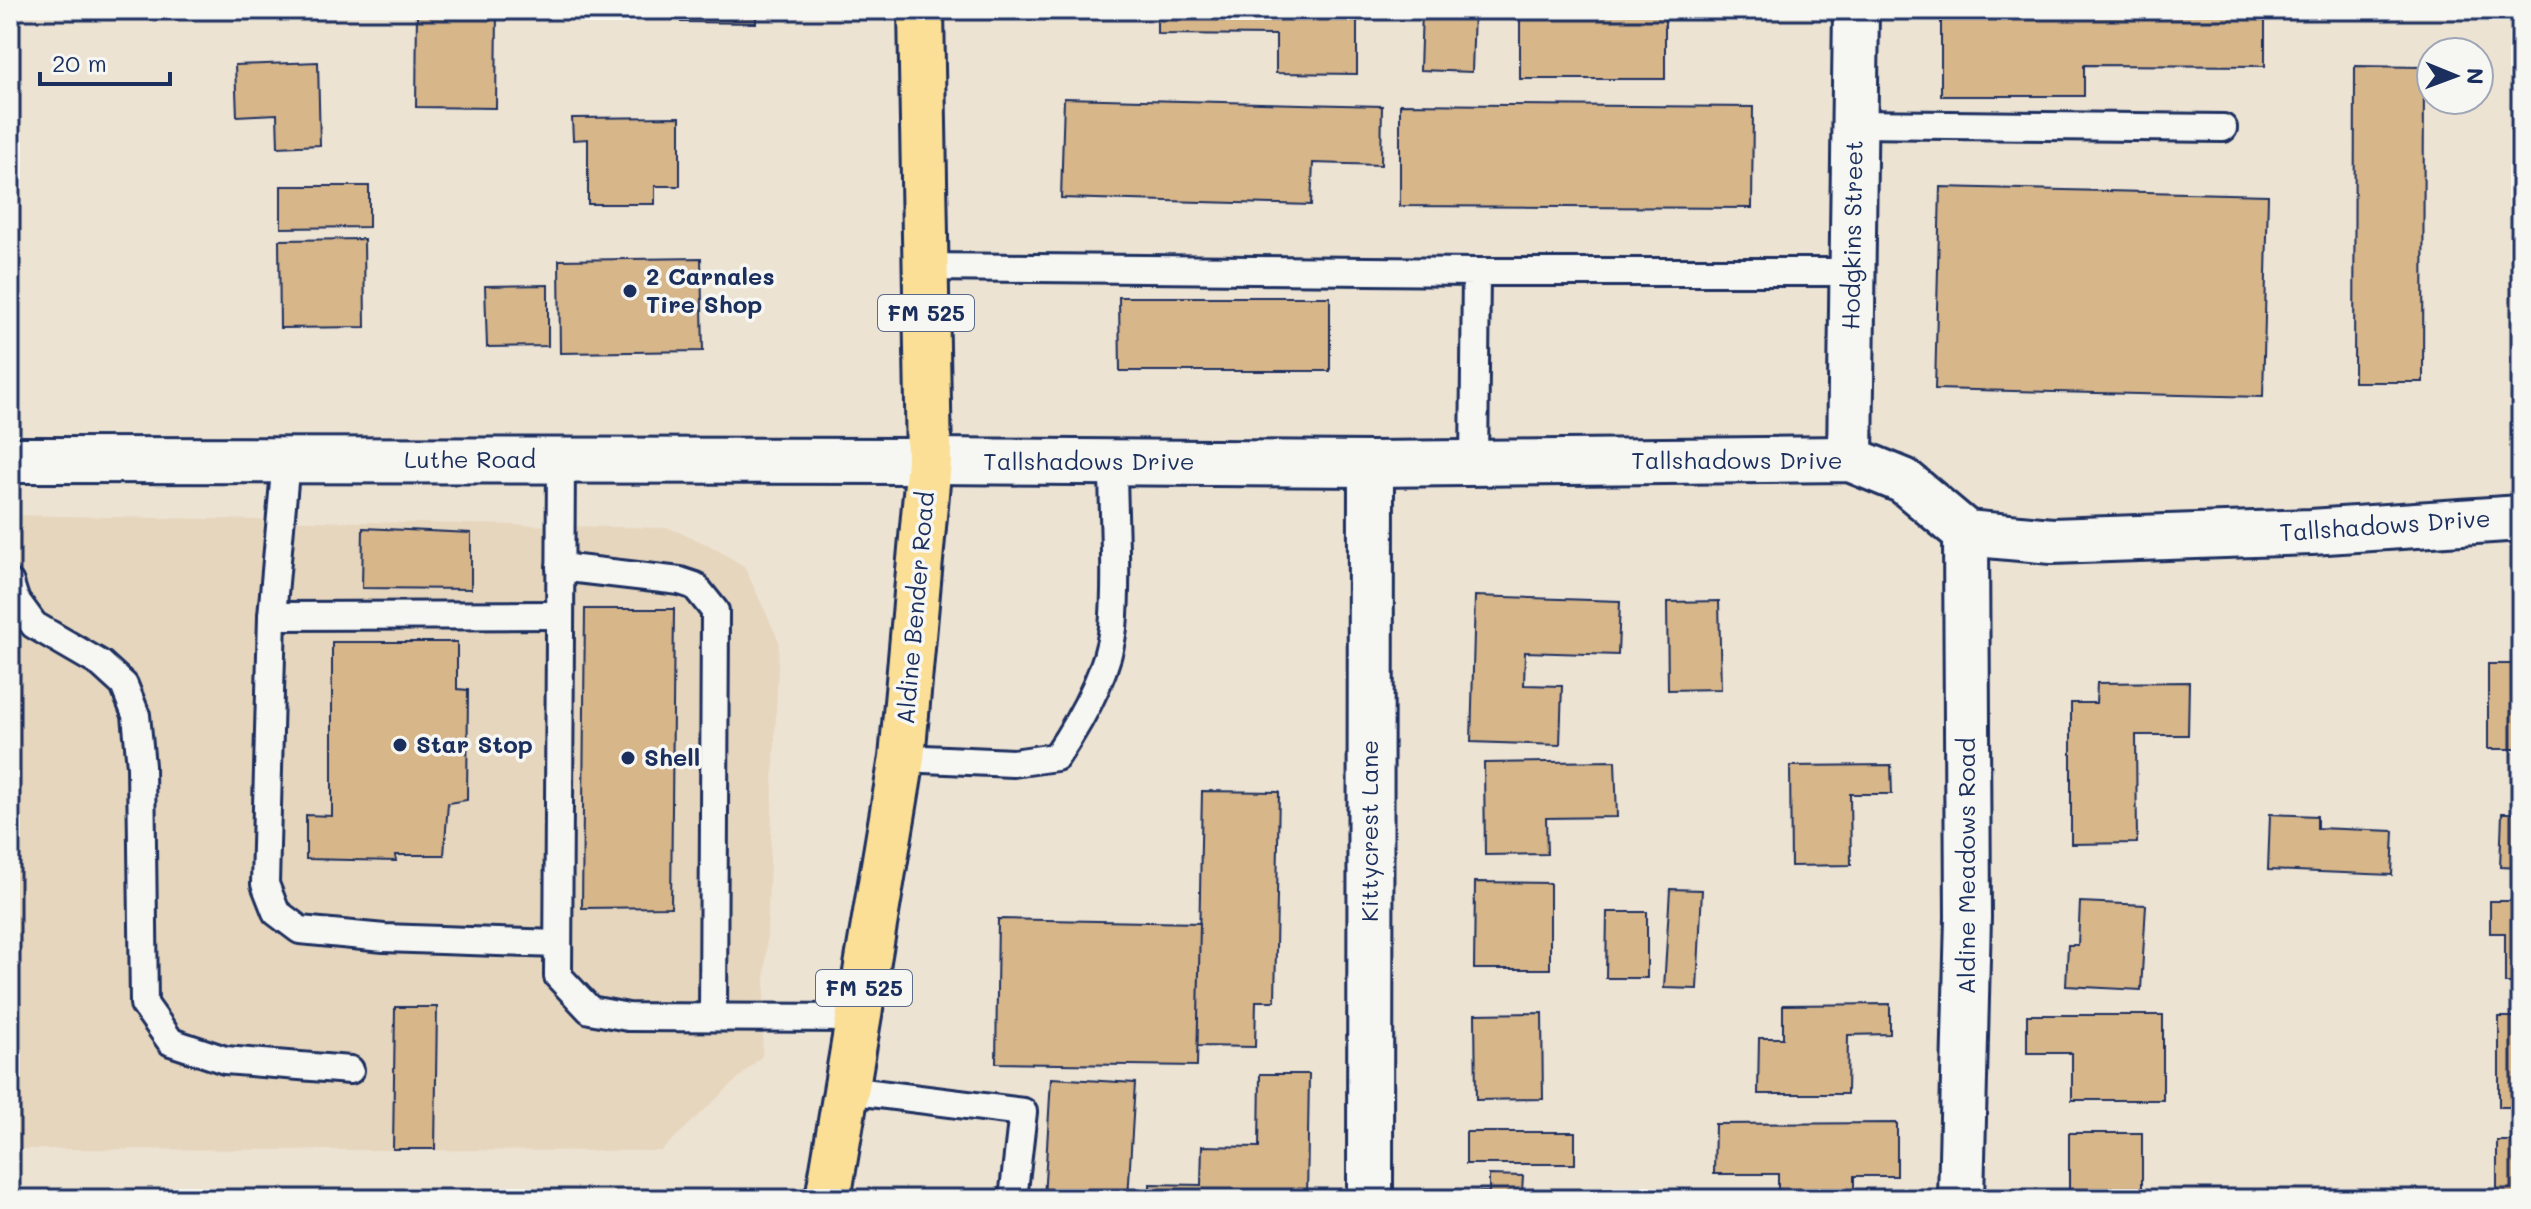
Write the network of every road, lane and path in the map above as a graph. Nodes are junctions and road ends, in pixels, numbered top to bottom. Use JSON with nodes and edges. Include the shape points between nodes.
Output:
{"nodes":[{"id":1,"x":921,"y":10,"type":"edge"},
{"id":2,"x":1856,"y":10,"type":"edge"},
{"id":3,"x":1854,"y":124,"type":"junction"},
{"id":4,"x":2223,"y":128,"type":"dead end"},
{"id":5,"x":925,"y":267,"type":"junction"},
{"id":6,"x":1476,"y":272,"type":"junction"},
{"id":7,"x":1852,"y":272,"type":"junction"},
{"id":8,"x":1850,"y":459,"type":"junction"},
{"id":9,"x":10,"y":460,"type":"edge"},
{"id":10,"x":286,"y":460,"type":"junction"},
{"id":11,"x":561,"y":460,"type":"junction"},
{"id":12,"x":929,"y":461,"type":"junction"},
{"id":13,"x":1113,"y":462,"type":"junction"},
{"id":14,"x":1474,"y":463,"type":"junction"},
{"id":15,"x":1371,"y":464,"type":"junction"},
{"id":16,"x":2521,"y":518,"type":"edge"},
{"id":17,"x":1966,"y":533,"type":"junction"},
{"id":18,"x":560,"y":567,"type":"junction"},
{"id":19,"x":10,"y":583,"type":"edge"},
{"id":20,"x":560,"y":615,"type":"junction"},
{"id":21,"x":272,"y":616,"type":"junction"},
{"id":22,"x":902,"y":758,"type":"junction"},
{"id":23,"x":558,"y":944,"type":"junction"},
{"id":24,"x":713,"y":1017,"type":"junction"},
{"id":25,"x":859,"y":1018,"type":"junction"},
{"id":26,"x":350,"y":1070,"type":"dead end"},
{"id":27,"x":847,"y":1090,"type":"junction"},
{"id":28,"x":828,"y":1199,"type":"edge"},
{"id":29,"x":1013,"y":1199,"type":"edge"},
{"id":30,"x":1370,"y":1199,"type":"edge"},
{"id":31,"x":1961,"y":1199,"type":"edge"}],
"edges":[{"from":1,"to":5,"type":"main road","name":"Aldine Bender Road","number":"FM 525"},
{"from":2,"to":3,"type":"street","name":"Hodgkins Street"},
{"from":3,"to":4,"type":"lane"},
{"from":3,"to":7,"type":"street","name":"Hodgkins Street"},
{"from":5,"to":6,"type":"lane"},
{"from":5,"to":12,"type":"main road","name":"Aldine Bender Road","number":"FM 525"},
{"from":6,"to":7,"type":"lane"},
{"from":6,"to":14,"type":"lane"},
{"from":7,"to":8,"type":"street","name":"Hodgkins Street"},
{"from":8,"to":14,"type":"street","name":"Tallshadows Drive"},
{"from":8,"to":17,"type":"street","name":"Tallshadows Drive","via":[[1904,481]]},
{"from":9,"to":10,"type":"street","name":"Luthe Road"},
{"from":10,"to":11,"type":"street","name":"Luthe Road"},
{"from":10,"to":21,"type":"lane"},
{"from":11,"to":12,"type":"street","name":"Luthe Road"},
{"from":11,"to":18,"type":"lane"},
{"from":12,"to":13,"type":"street","name":"Tallshadows Drive"},
{"from":12,"to":22,"type":"main road","name":"Aldine Bender Road","number":"FM 525"},
{"from":13,"to":15,"type":"street","name":"Tallshadows Drive"},
{"from":13,"to":22,"type":"lane","via":[[1113,630],[1083,714],[1056,757],[1013,763]]},
{"from":14,"to":15,"type":"street","name":"Tallshadows Drive"},
{"from":15,"to":30,"type":"street","name":"Kittycrest Lane"},
{"from":16,"to":17,"type":"street","name":"Tallshadows Drive","via":[[2052,541]]},
{"from":17,"to":31,"type":"street","name":"Aldine Meadows Road","via":[[1968,917]]},
{"from":18,"to":20,"type":"lane"},
{"from":18,"to":24,"type":"lane","via":[[680,581],[695,586],[715,611]]},
{"from":19,"to":26,"type":"lane","via":[[34,625],[101,664],[124,685],[136,715],[144,1004],[171,1042],[225,1060]]},
{"from":20,"to":21,"type":"lane"},
{"from":20,"to":23,"type":"lane"},
{"from":21,"to":23,"type":"lane","via":[[265,884],[276,912],[300,930]]},
{"from":22,"to":25,"type":"main road","name":"Aldine Bender Road","number":"FM 525"},
{"from":23,"to":24,"type":"lane","via":[[558,976],[590,1010],[628,1017]]},
{"from":24,"to":25,"type":"lane"},
{"from":25,"to":27,"type":"main road","name":"Aldine Bender Road","number":"FM 525"},
{"from":27,"to":28,"type":"main road","name":"Aldine Bender Road","number":"FM 525"},
{"from":27,"to":29,"type":"lane","via":[[1023,1112]]}]}
